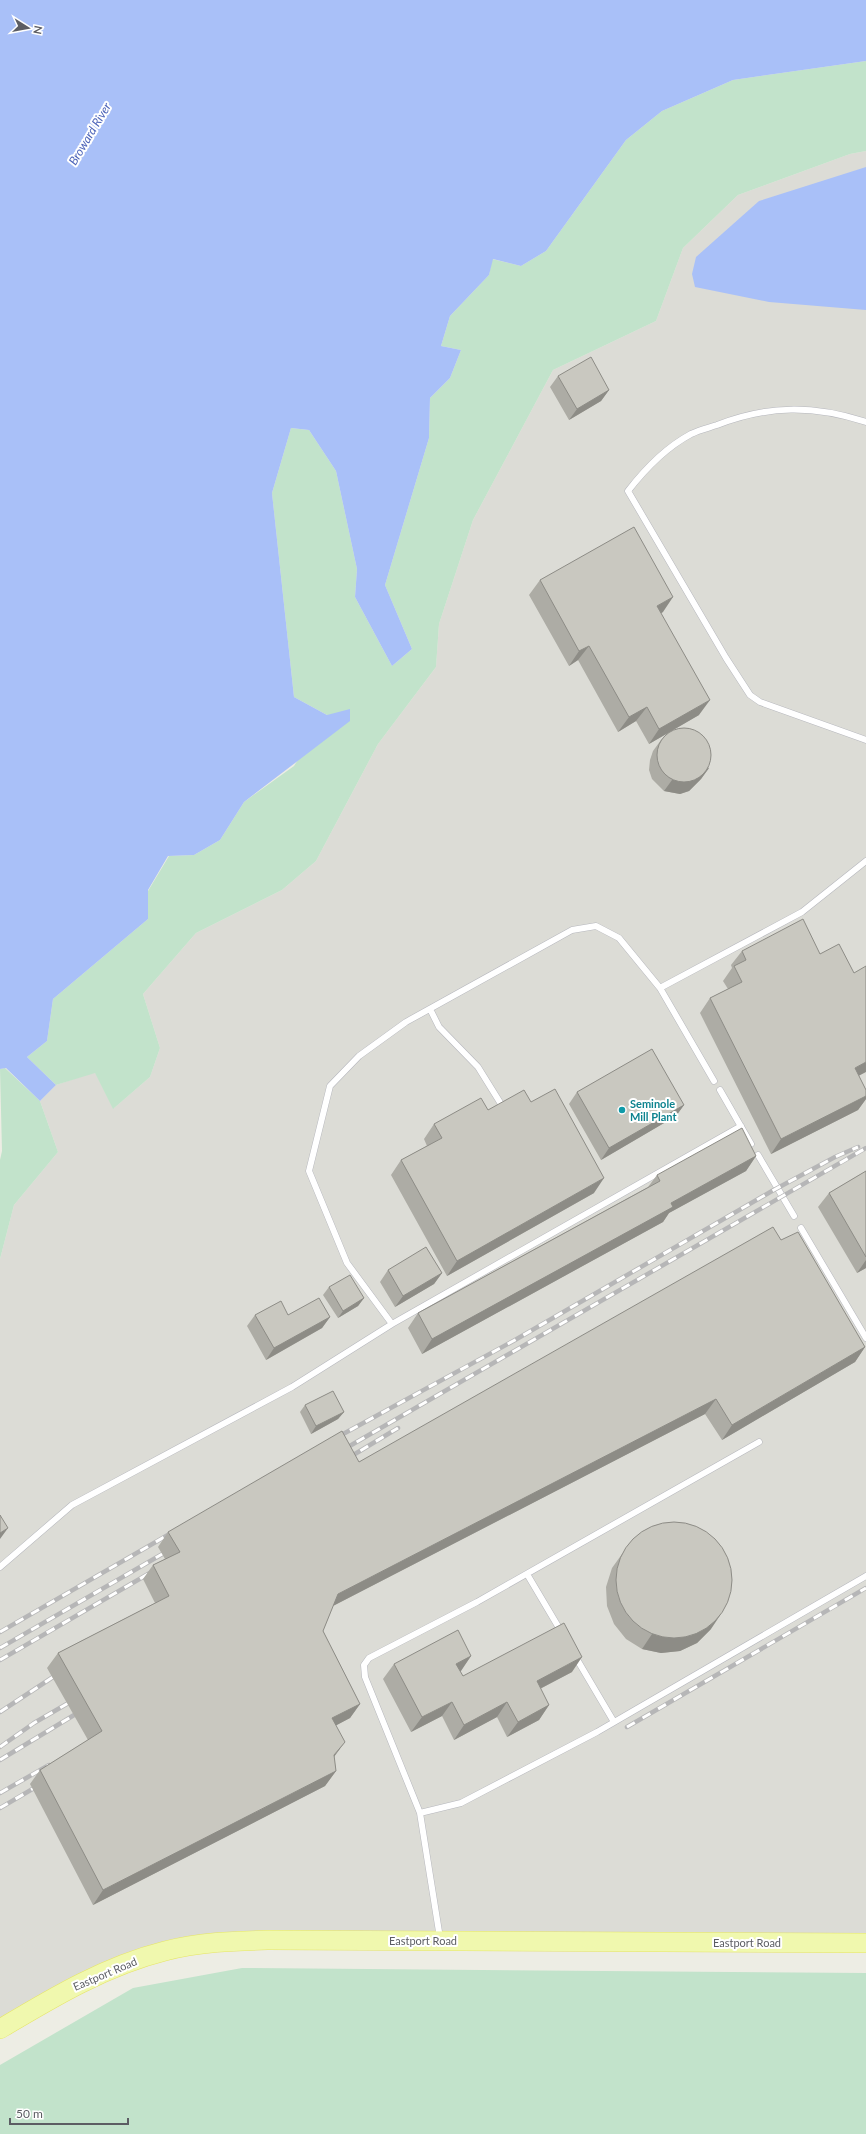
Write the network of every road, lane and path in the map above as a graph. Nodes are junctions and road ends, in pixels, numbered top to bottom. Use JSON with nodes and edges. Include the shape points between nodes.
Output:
{"nodes":[{"id":1,"x":866,"y":422,"type":"edge"},
{"id":2,"x":866,"y":740,"type":"edge"},
{"id":3,"x":866,"y":861,"type":"edge"},
{"id":4,"x":660,"y":988,"type":"junction"},
{"id":5,"x":430,"y":1009,"type":"junction"},
{"id":6,"x":714,"y":1081,"type":"dead end"},
{"id":7,"x":720,"y":1090,"type":"dead end"},
{"id":8,"x":501,"y":1104,"type":"edge"},
{"id":9,"x":741,"y":1126,"type":"junction"},
{"id":10,"x":751,"y":1144,"type":"edge"},
{"id":11,"x":758,"y":1155,"type":"dead end"},
{"id":12,"x":794,"y":1216,"type":"dead end"},
{"id":13,"x":801,"y":1228,"type":"dead end"},
{"id":14,"x":392,"y":1324,"type":"junction"},
{"id":15,"x":866,"y":1338,"type":"edge"},
{"id":16,"x":759,"y":1442,"type":"dead end"},
{"id":17,"x":0,"y":1567,"type":"edge"},
{"id":18,"x":527,"y":1574,"type":"junction"},
{"id":19,"x":866,"y":1576,"type":"edge"},
{"id":20,"x":566,"y":1640,"type":"edge"},
{"id":21,"x":570,"y":1647,"type":"edge"},
{"id":22,"x":614,"y":1722,"type":"junction"},
{"id":23,"x":420,"y":1813,"type":"junction"},
{"id":24,"x":440,"y":1941,"type":"junction"},
{"id":25,"x":866,"y":1943,"type":"edge"},
{"id":26,"x":0,"y":2030,"type":"edge"}],
"edges":[{"from":1,"to":2,"type":"lane","via":[[837,413],[804,409],[760,412],[725,422],[691,434],[666,450],[642,473],[628,492],[750,695],[760,702]]},
{"from":3,"to":4,"type":"lane","via":[[802,912]]},
{"from":4,"to":5,"type":"lane","via":[[619,938],[596,926],[572,930]]},
{"from":4,"to":6,"type":"lane"},
{"from":5,"to":8,"type":"lane","via":[[439,1027],[484,1076]]},
{"from":5,"to":14,"type":"lane","via":[[406,1022],[359,1056],[330,1086],[309,1172],[347,1263]]},
{"from":7,"to":9,"type":"lane"},
{"from":9,"to":10,"type":"lane"},
{"from":9,"to":14,"type":"lane"},
{"from":11,"to":12,"type":"lane"},
{"from":13,"to":15,"type":"lane"},
{"from":14,"to":17,"type":"lane","via":[[292,1387],[72,1505]]},
{"from":16,"to":18,"type":"lane"},
{"from":18,"to":20,"type":"lane"},
{"from":18,"to":23,"type":"lane","via":[[369,1658],[364,1665],[365,1677]]},
{"from":19,"to":22,"type":"lane"},
{"from":21,"to":22,"type":"lane"},
{"from":22,"to":23,"type":"lane","via":[[461,1803]]},
{"from":23,"to":24,"type":"lane"},
{"from":24,"to":25,"type":"main road","name":"Eastport Road"},
{"from":24,"to":26,"type":"main road","name":"Eastport Road","via":[[231,1941],[165,1951],[93,1977]]}]}
